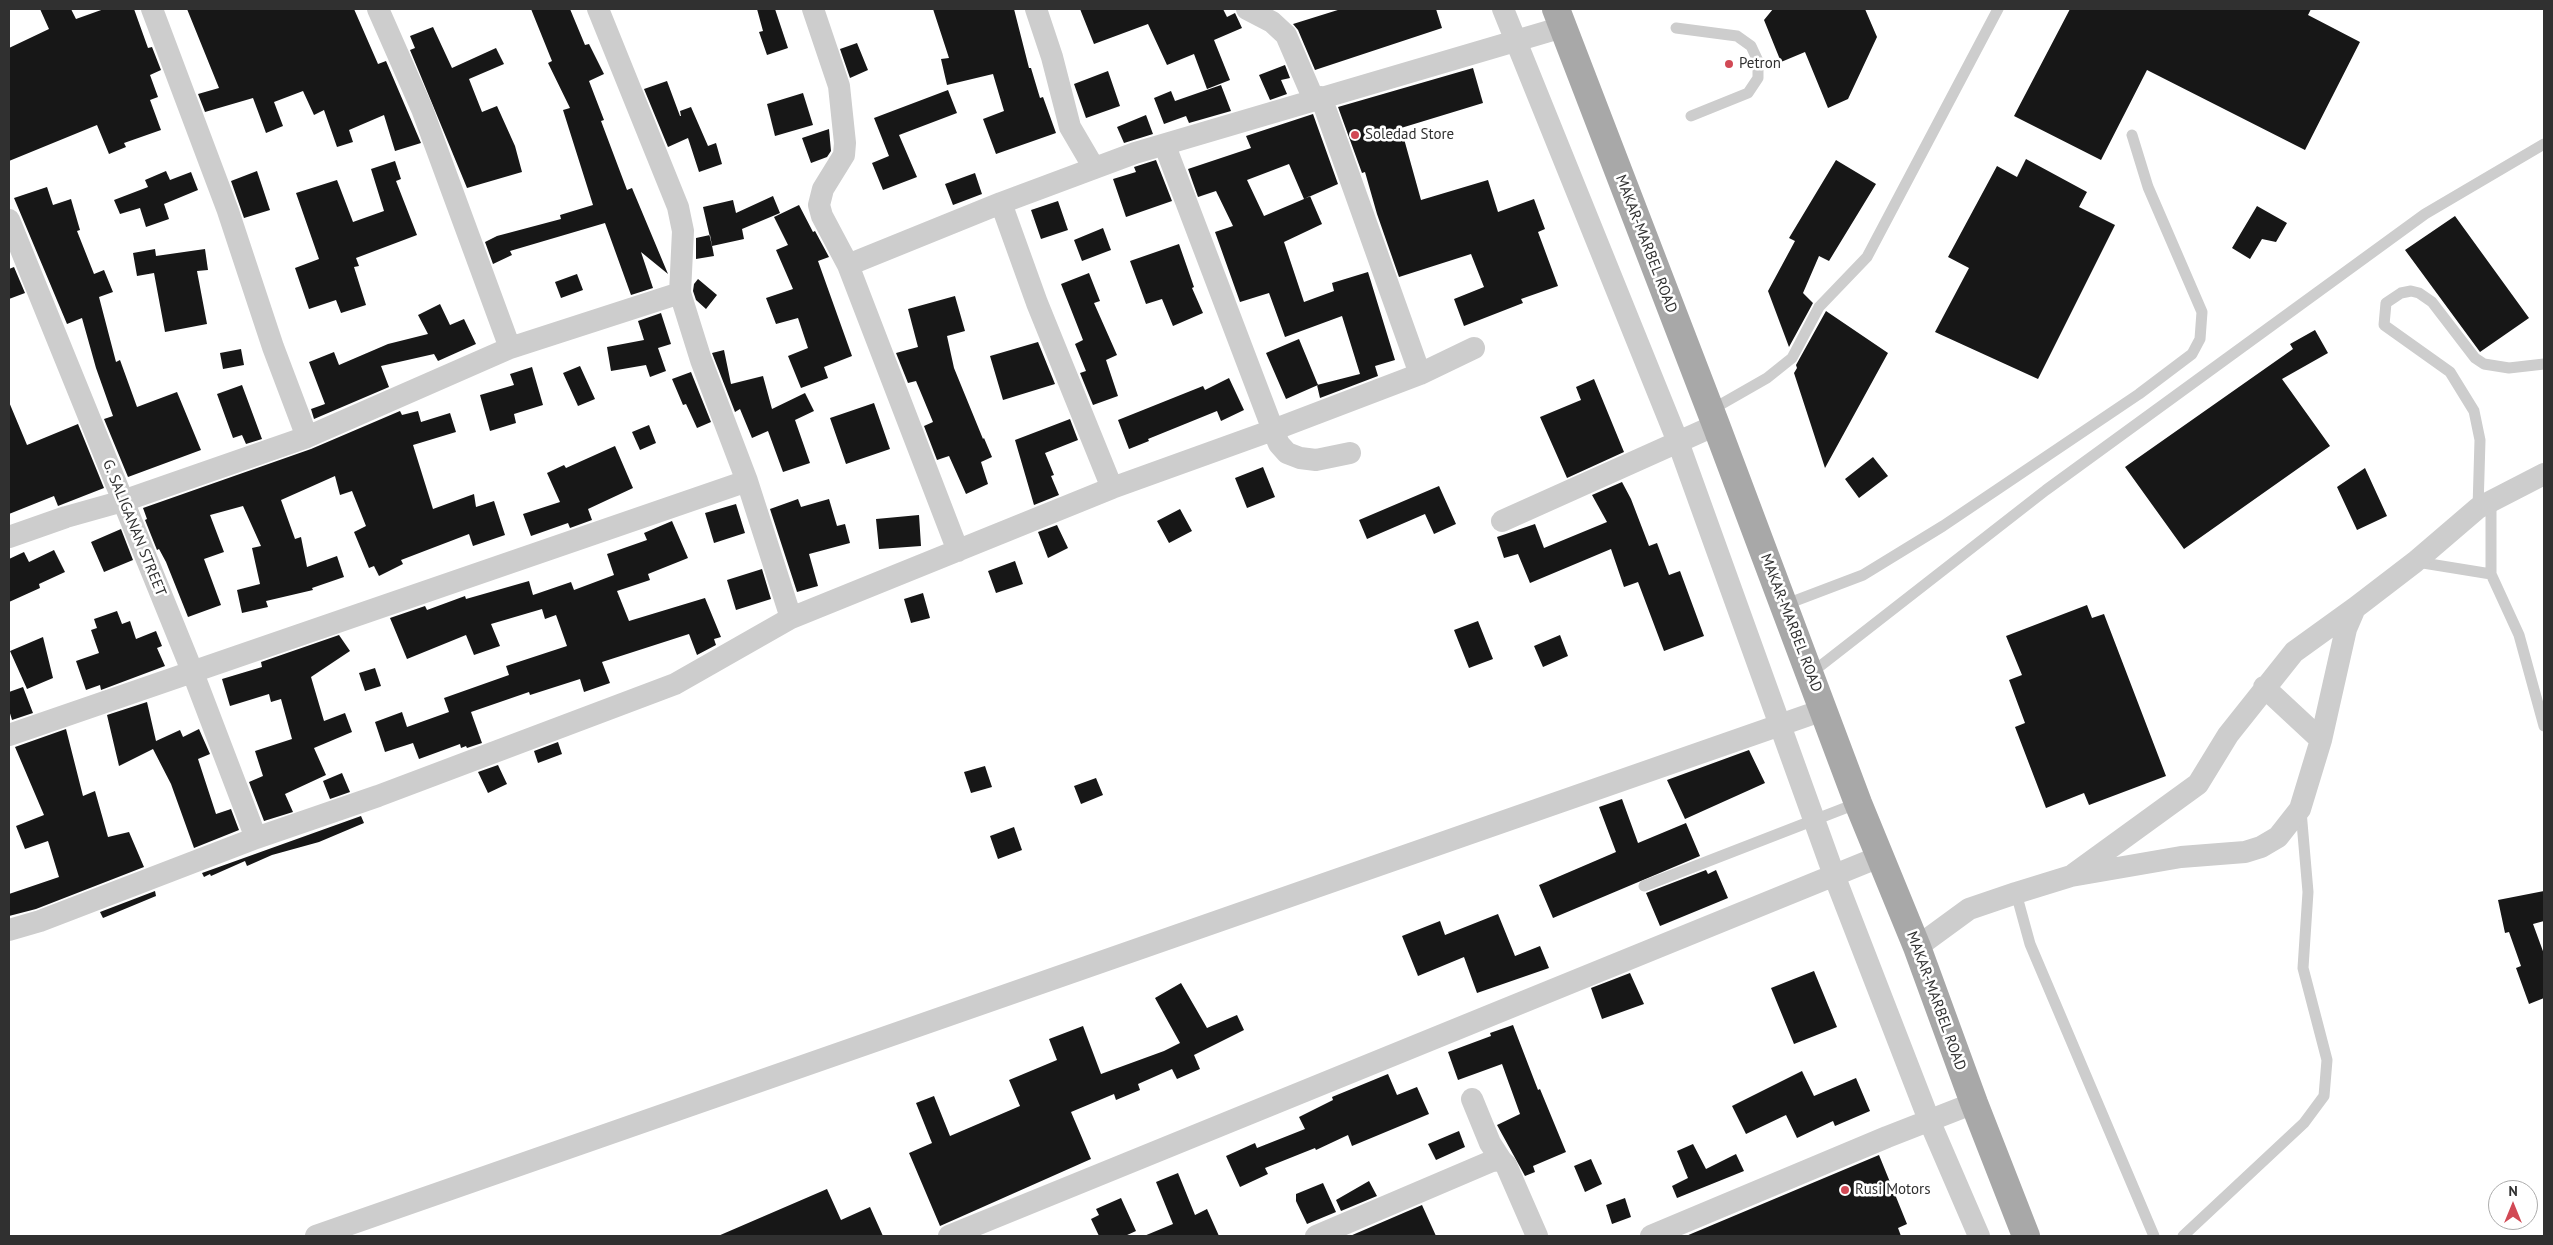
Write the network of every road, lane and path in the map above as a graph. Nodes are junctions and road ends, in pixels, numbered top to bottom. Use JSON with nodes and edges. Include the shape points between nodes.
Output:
{"nodes":[{"id":1,"x":152,"y":9,"type":"edge"},
{"id":2,"x":378,"y":9,"type":"edge"},
{"id":3,"x":598,"y":9,"type":"edge"},
{"id":4,"x":813,"y":9,"type":"edge"},
{"id":5,"x":1036,"y":9,"type":"edge"},
{"id":6,"x":1247,"y":9,"type":"edge"},
{"id":7,"x":1503,"y":9,"type":"edge"},
{"id":8,"x":1998,"y":9,"type":"edge"},
{"id":9,"x":1559,"y":18,"type":"edge"},
{"id":10,"x":1676,"y":28,"type":"dead end"},
{"id":11,"x":1515,"y":41,"type":"junction"},
{"id":12,"x":1317,"y":99,"type":"junction"},
{"id":13,"x":1691,"y":116,"type":"dead end"},
{"id":14,"x":2132,"y":135,"type":"dead end"},
{"id":15,"x":2544,"y":145,"type":"edge"},
{"id":16,"x":1165,"y":146,"type":"junction"},
{"id":17,"x":1094,"y":168,"type":"junction"},
{"id":18,"x":1002,"y":203,"type":"junction"},
{"id":19,"x":9,"y":220,"type":"edge"},
{"id":20,"x":848,"y":265,"type":"junction"},
{"id":21,"x":680,"y":294,"type":"junction"},
{"id":22,"x":510,"y":348,"type":"junction"},
{"id":23,"x":1474,"y":348,"type":"dead end"},
{"id":24,"x":2544,"y":364,"type":"edge"},
{"id":25,"x":1420,"y":374,"type":"junction"},
{"id":26,"x":1712,"y":418,"type":"junction"},
{"id":27,"x":1272,"y":430,"type":"junction"},
{"id":28,"x":307,"y":437,"type":"junction"},
{"id":29,"x":1678,"y":442,"type":"junction"},
{"id":30,"x":1350,"y":454,"type":"dead end"},
{"id":31,"x":2544,"y":474,"type":"edge"},
{"id":32,"x":747,"y":481,"type":"junction"},
{"id":33,"x":1112,"y":488,"type":"junction"},
{"id":34,"x":123,"y":501,"type":"junction"},
{"id":35,"x":2484,"y":504,"type":"junction"},
{"id":36,"x":1502,"y":521,"type":"dead end"},
{"id":37,"x":9,"y":537,"type":"edge"},
{"id":38,"x":958,"y":551,"type":"junction"},
{"id":39,"x":2415,"y":562,"type":"junction"},
{"id":40,"x":2491,"y":574,"type":"junction"},
{"id":41,"x":1784,"y":605,"type":"junction"},
{"id":42,"x":2355,"y":608,"type":"junction"},
{"id":43,"x":791,"y":618,"type":"junction"},
{"id":44,"x":192,"y":673,"type":"junction"},
{"id":45,"x":1810,"y":674,"type":"junction"},
{"id":46,"x":2264,"y":688,"type":"junction"},
{"id":47,"x":1824,"y":710,"type":"junction"},
{"id":48,"x":1781,"y":724,"type":"junction"},
{"id":49,"x":2544,"y":726,"type":"edge"},
{"id":50,"x":9,"y":735,"type":"edge"},
{"id":51,"x":2321,"y":740,"type":"junction"},
{"id":52,"x":1858,"y":803,"type":"junction"},
{"id":53,"x":2300,"y":809,"type":"junction"},
{"id":54,"x":1815,"y":820,"type":"junction"},
{"id":55,"x":256,"y":838,"type":"junction"},
{"id":56,"x":1880,"y":857,"type":"junction"},
{"id":57,"x":1834,"y":875,"type":"junction"},
{"id":58,"x":2071,"y":876,"type":"junction"},
{"id":59,"x":1644,"y":886,"type":"dead end"},
{"id":60,"x":2016,"y":893,"type":"junction"},
{"id":61,"x":9,"y":930,"type":"edge"},
{"id":62,"x":1917,"y":947,"type":"junction"},
{"id":63,"x":1472,"y":1099,"type":"dead end"},
{"id":64,"x":1974,"y":1103,"type":"junction"},
{"id":65,"x":1930,"y":1120,"type":"junction"},
{"id":66,"x":1501,"y":1160,"type":"junction"},
{"id":67,"x":316,"y":1236,"type":"edge"},
{"id":68,"x":949,"y":1236,"type":"edge"},
{"id":69,"x":1316,"y":1236,"type":"edge"},
{"id":70,"x":1537,"y":1236,"type":"edge"},
{"id":71,"x":1651,"y":1236,"type":"edge"},
{"id":72,"x":1979,"y":1236,"type":"edge"},
{"id":73,"x":2026,"y":1236,"type":"edge"},
{"id":74,"x":2154,"y":1236,"type":"edge"},
{"id":75,"x":2183,"y":1236,"type":"edge"}],
"edges":[{"from":1,"to":28,"type":"street","via":[[228,211]]},
{"from":2,"to":22,"type":"street","via":[[422,109]]},
{"from":3,"to":21,"type":"street","via":[[678,207],[682,232]]},
{"from":4,"to":20,"type":"street","via":[[839,86],[845,143],[844,155],[823,189],[819,205],[828,232]]},
{"from":5,"to":17,"type":"street","via":[[1070,127]]},
{"from":6,"to":12,"type":"street","via":[[1272,22],[1286,35]]},
{"from":7,"to":11,"type":"street"},
{"from":8,"to":26,"type":"lane","via":[[1867,257],[1819,307],[1792,358]]},
{"from":9,"to":11,"type":"street"},
{"from":9,"to":26,"type":"main road","name":"MAKAR-MARBEL ROAD"},
{"from":10,"to":13,"type":"lane","via":[[1737,36],[1751,46],[1758,61],[1758,78],[1748,93]]},
{"from":11,"to":12,"type":"street"},
{"from":11,"to":29,"type":"street"},
{"from":12,"to":16,"type":"street"},
{"from":12,"to":25,"type":"street"},
{"from":14,"to":41,"type":"lane","via":[[2148,187],[2202,312],[2200,340],[2192,354],[2139,394],[1919,541],[1863,574]]},
{"from":15,"to":45,"type":"lane","via":[[2425,214],[2046,490]]},
{"from":16,"to":17,"type":"street"},
{"from":16,"to":27,"type":"street"},
{"from":17,"to":18,"type":"street"},
{"from":18,"to":20,"type":"street"},
{"from":18,"to":33,"type":"street","via":[[1037,303]]},
{"from":19,"to":34,"type":"street","name":"G. SALIGANAN STREET"},
{"from":20,"to":38,"type":"street"},
{"from":21,"to":22,"type":"street"},
{"from":21,"to":32,"type":"street"},
{"from":22,"to":28,"type":"street"},
{"from":23,"to":25,"type":"street"},
{"from":24,"to":35,"type":"lane","via":[[2510,368],[2484,364],[2475,358],[2432,302],[2420,293],[2411,291],[2386,303],[2384,325],[2450,372],[2474,411],[2480,440]]},
{"from":25,"to":27,"type":"street"},
{"from":26,"to":29,"type":"street"},
{"from":26,"to":41,"type":"main road","name":"MAKAR-MARBEL ROAD"},
{"from":27,"to":30,"type":"street","via":[[1287,453],[1300,458],[1316,460]]},
{"from":27,"to":33,"type":"street"},
{"from":28,"to":34,"type":"street"},
{"from":29,"to":36,"type":"street"},
{"from":29,"to":48,"type":"street"},
{"from":31,"to":35,"type":"street"},
{"from":32,"to":43,"type":"street"},
{"from":32,"to":44,"type":"street"},
{"from":33,"to":38,"type":"street"},
{"from":34,"to":37,"type":"street"},
{"from":34,"to":44,"type":"street","name":"G. SALIGANAN STREET"},
{"from":35,"to":39,"type":"street"},
{"from":35,"to":40,"type":"lane"},
{"from":38,"to":43,"type":"street"},
{"from":39,"to":40,"type":"lane"},
{"from":39,"to":42,"type":"street"},
{"from":40,"to":49,"type":"lane","via":[[2519,635]]},
{"from":41,"to":45,"type":"main road","name":"MAKAR-MARBEL ROAD"},
{"from":42,"to":46,"type":"street","via":[[2294,652]]},
{"from":42,"to":51,"type":"street","via":[[2346,629]]},
{"from":43,"to":55,"type":"street","via":[[676,684],[378,796]]},
{"from":44,"to":50,"type":"street"},
{"from":44,"to":55,"type":"street","name":"G. SALIGANAN STREET"},
{"from":45,"to":47,"type":"main road","name":"MAKAR-MARBEL ROAD"},
{"from":46,"to":51,"type":"street"},
{"from":46,"to":58,"type":"street","via":[[2228,734],[2198,784]]},
{"from":47,"to":48,"type":"street"},
{"from":47,"to":52,"type":"main road","name":"MAKAR-MARBEL ROAD"},
{"from":48,"to":54,"type":"street"},
{"from":48,"to":67,"type":"street"},
{"from":51,"to":53,"type":"street"},
{"from":52,"to":54,"type":"lane"},
{"from":52,"to":56,"type":"main road","name":"MAKAR-MARBEL ROAD"},
{"from":53,"to":58,"type":"street","via":[[2278,837],[2262,848],[2181,857]]},
{"from":53,"to":75,"type":"lane","via":[[2308,892],[2302,968],[2327,1060],[2324,1096],[2304,1123]]},
{"from":54,"to":57,"type":"street"},
{"from":54,"to":59,"type":"lane"},
{"from":55,"to":61,"type":"street"},
{"from":56,"to":57,"type":"street"},
{"from":56,"to":62,"type":"main road","name":"MAKAR-MARBEL ROAD"},
{"from":57,"to":65,"type":"street"},
{"from":57,"to":68,"type":"street"},
{"from":58,"to":60,"type":"street"},
{"from":60,"to":62,"type":"street","via":[[1969,909]]},
{"from":60,"to":74,"type":"lane","via":[[2030,944]]},
{"from":62,"to":64,"type":"main road","name":"MAKAR-MARBEL ROAD"},
{"from":63,"to":66,"type":"street","via":[[1490,1143]]},
{"from":64,"to":65,"type":"street"},
{"from":64,"to":73,"type":"main road","name":"MAKAR-MARBEL ROAD"},
{"from":65,"to":71,"type":"street"},
{"from":65,"to":72,"type":"street"},
{"from":66,"to":69,"type":"street"},
{"from":66,"to":70,"type":"street"}]}
